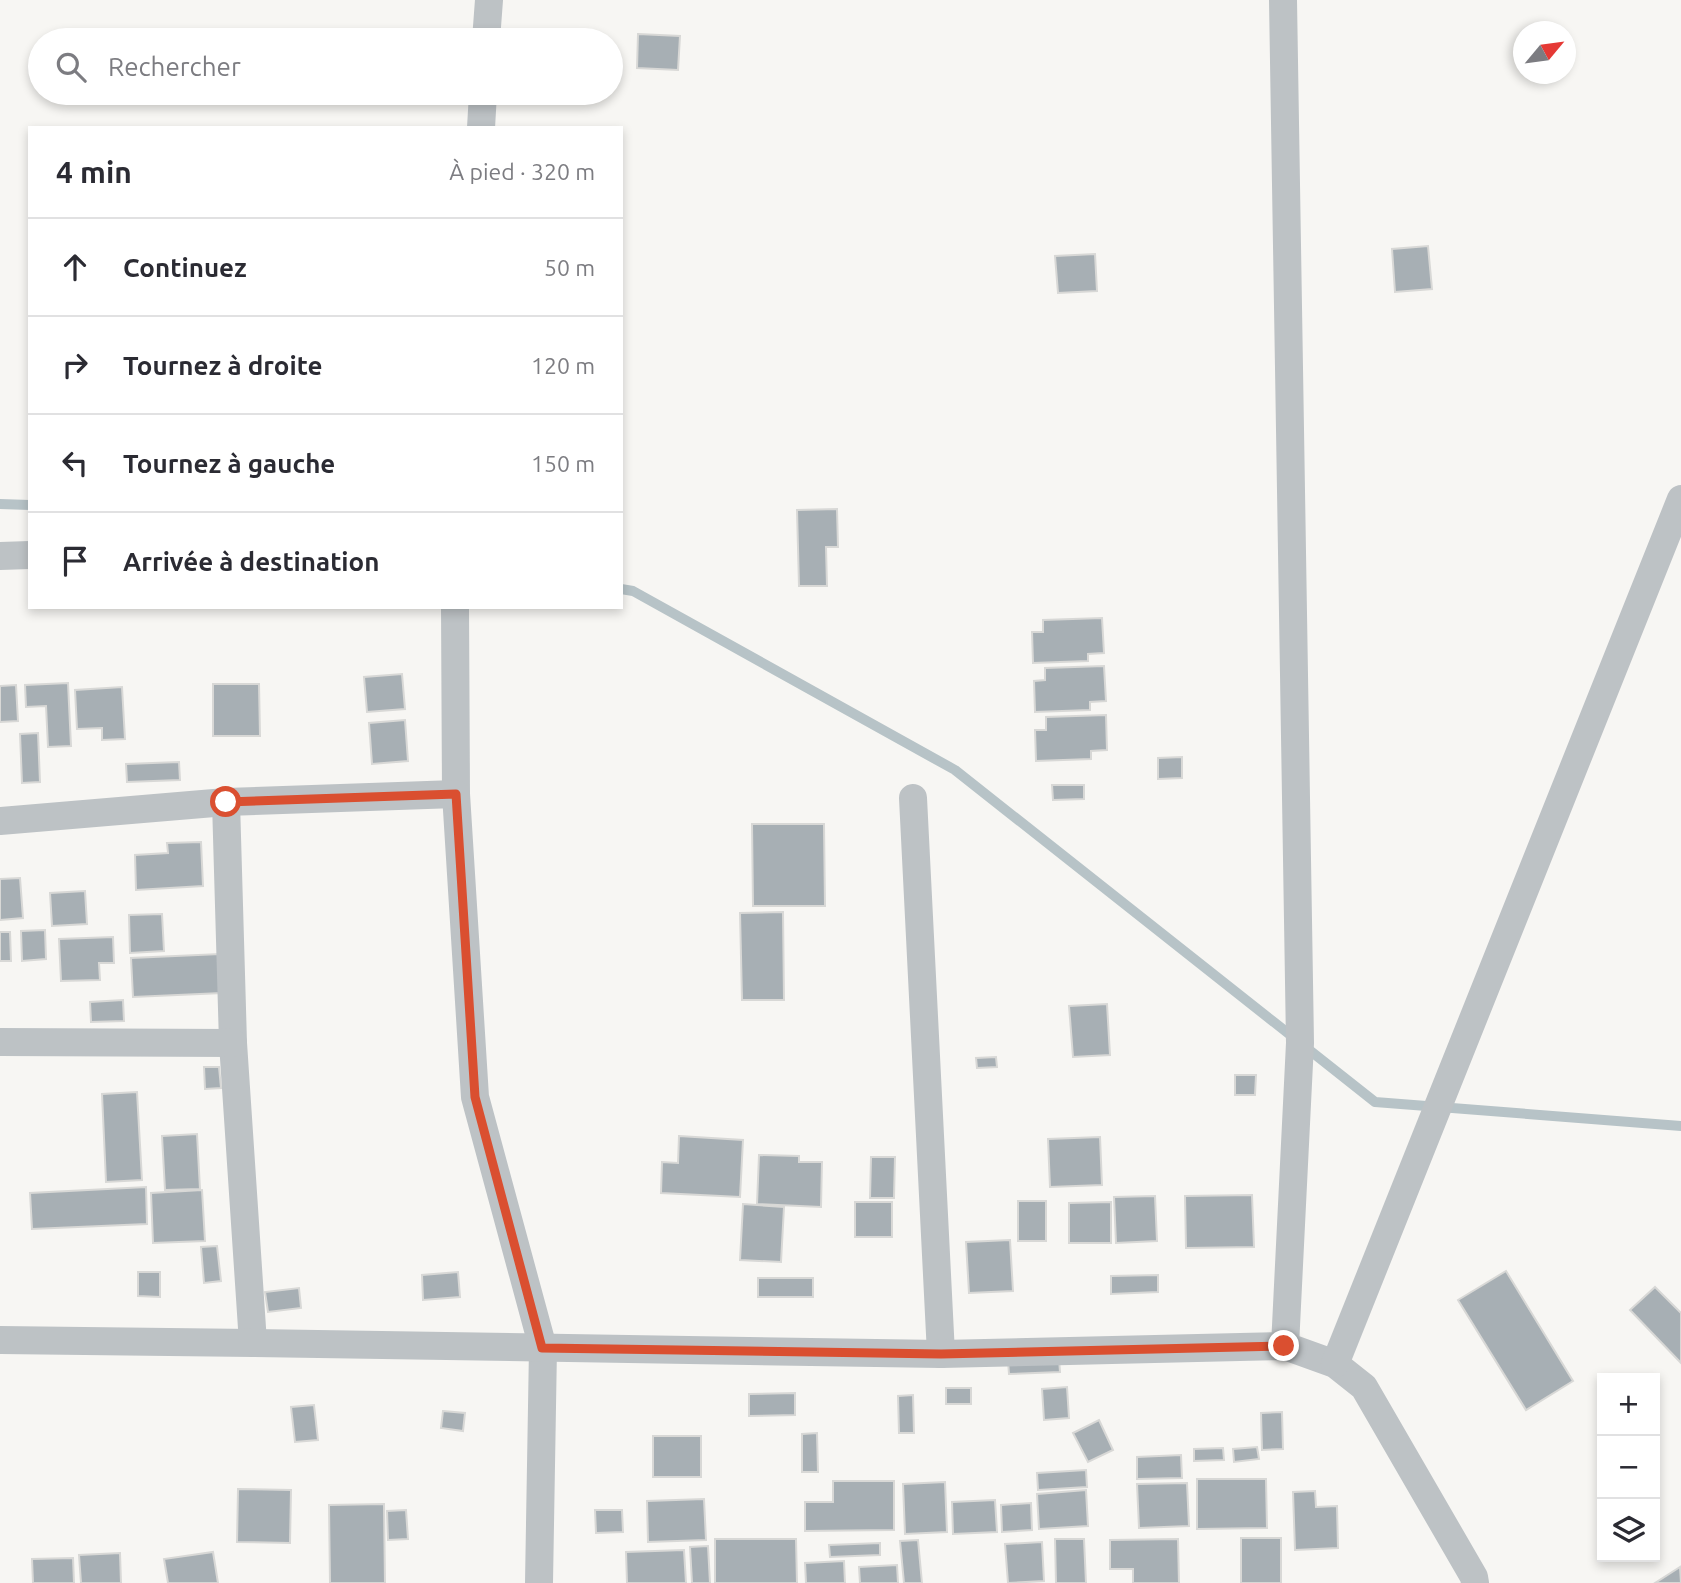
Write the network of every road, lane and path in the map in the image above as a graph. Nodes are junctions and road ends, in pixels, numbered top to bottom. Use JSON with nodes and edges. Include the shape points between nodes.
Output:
{"nodes":[{"id":1,"x":489,"y":0,"type":"edge"},
{"id":2,"x":1283,"y":0,"type":"edge"},
{"id":3,"x":487,"y":28,"type":"edge"},
{"id":4,"x":482,"y":105,"type":"edge"},
{"id":5,"x":481,"y":126,"type":"edge"},
{"id":6,"x":1681,"y":499,"type":"edge"},
{"id":7,"x":28,"y":555,"type":"edge"},
{"id":8,"x":0,"y":556,"type":"edge"},
{"id":9,"x":455,"y":609,"type":"edge"},
{"id":10,"x":456,"y":794,"type":"junction"},
{"id":11,"x":913,"y":798,"type":"dead end"},
{"id":12,"x":226,"y":802,"type":"junction"},
{"id":13,"x":0,"y":821,"type":"edge"},
{"id":14,"x":0,"y":1042,"type":"edge"},
{"id":15,"x":233,"y":1043,"type":"junction"},
{"id":16,"x":0,"y":1340,"type":"edge"},
{"id":17,"x":253,"y":1343,"type":"junction"},
{"id":18,"x":1284,"y":1346,"type":"junction"},
{"id":19,"x":542,"y":1348,"type":"junction"},
{"id":20,"x":941,"y":1354,"type":"junction"},
{"id":21,"x":1335,"y":1364,"type":"junction"},
{"id":22,"x":539,"y":1583,"type":"edge"},
{"id":23,"x":1475,"y":1583,"type":"edge"}],
"edges":[{"from":1,"to":3,"type":"street"},
{"from":2,"to":18,"type":"street","via":[[1300,1043]]},
{"from":4,"to":5,"type":"street"},
{"from":6,"to":21,"type":"street"},
{"from":7,"to":8,"type":"street"},
{"from":9,"to":10,"type":"street"},
{"from":10,"to":12,"type":"street"},
{"from":10,"to":19,"type":"street","via":[[475,1097]]},
{"from":11,"to":20,"type":"street"},
{"from":12,"to":13,"type":"street"},
{"from":12,"to":15,"type":"street"},
{"from":14,"to":15,"type":"street"},
{"from":15,"to":17,"type":"street"},
{"from":16,"to":17,"type":"street"},
{"from":17,"to":19,"type":"street"},
{"from":18,"to":20,"type":"street"},
{"from":18,"to":21,"type":"street"},
{"from":19,"to":20,"type":"street"},
{"from":19,"to":22,"type":"street"},
{"from":21,"to":23,"type":"street","via":[[1364,1387]]}]}
